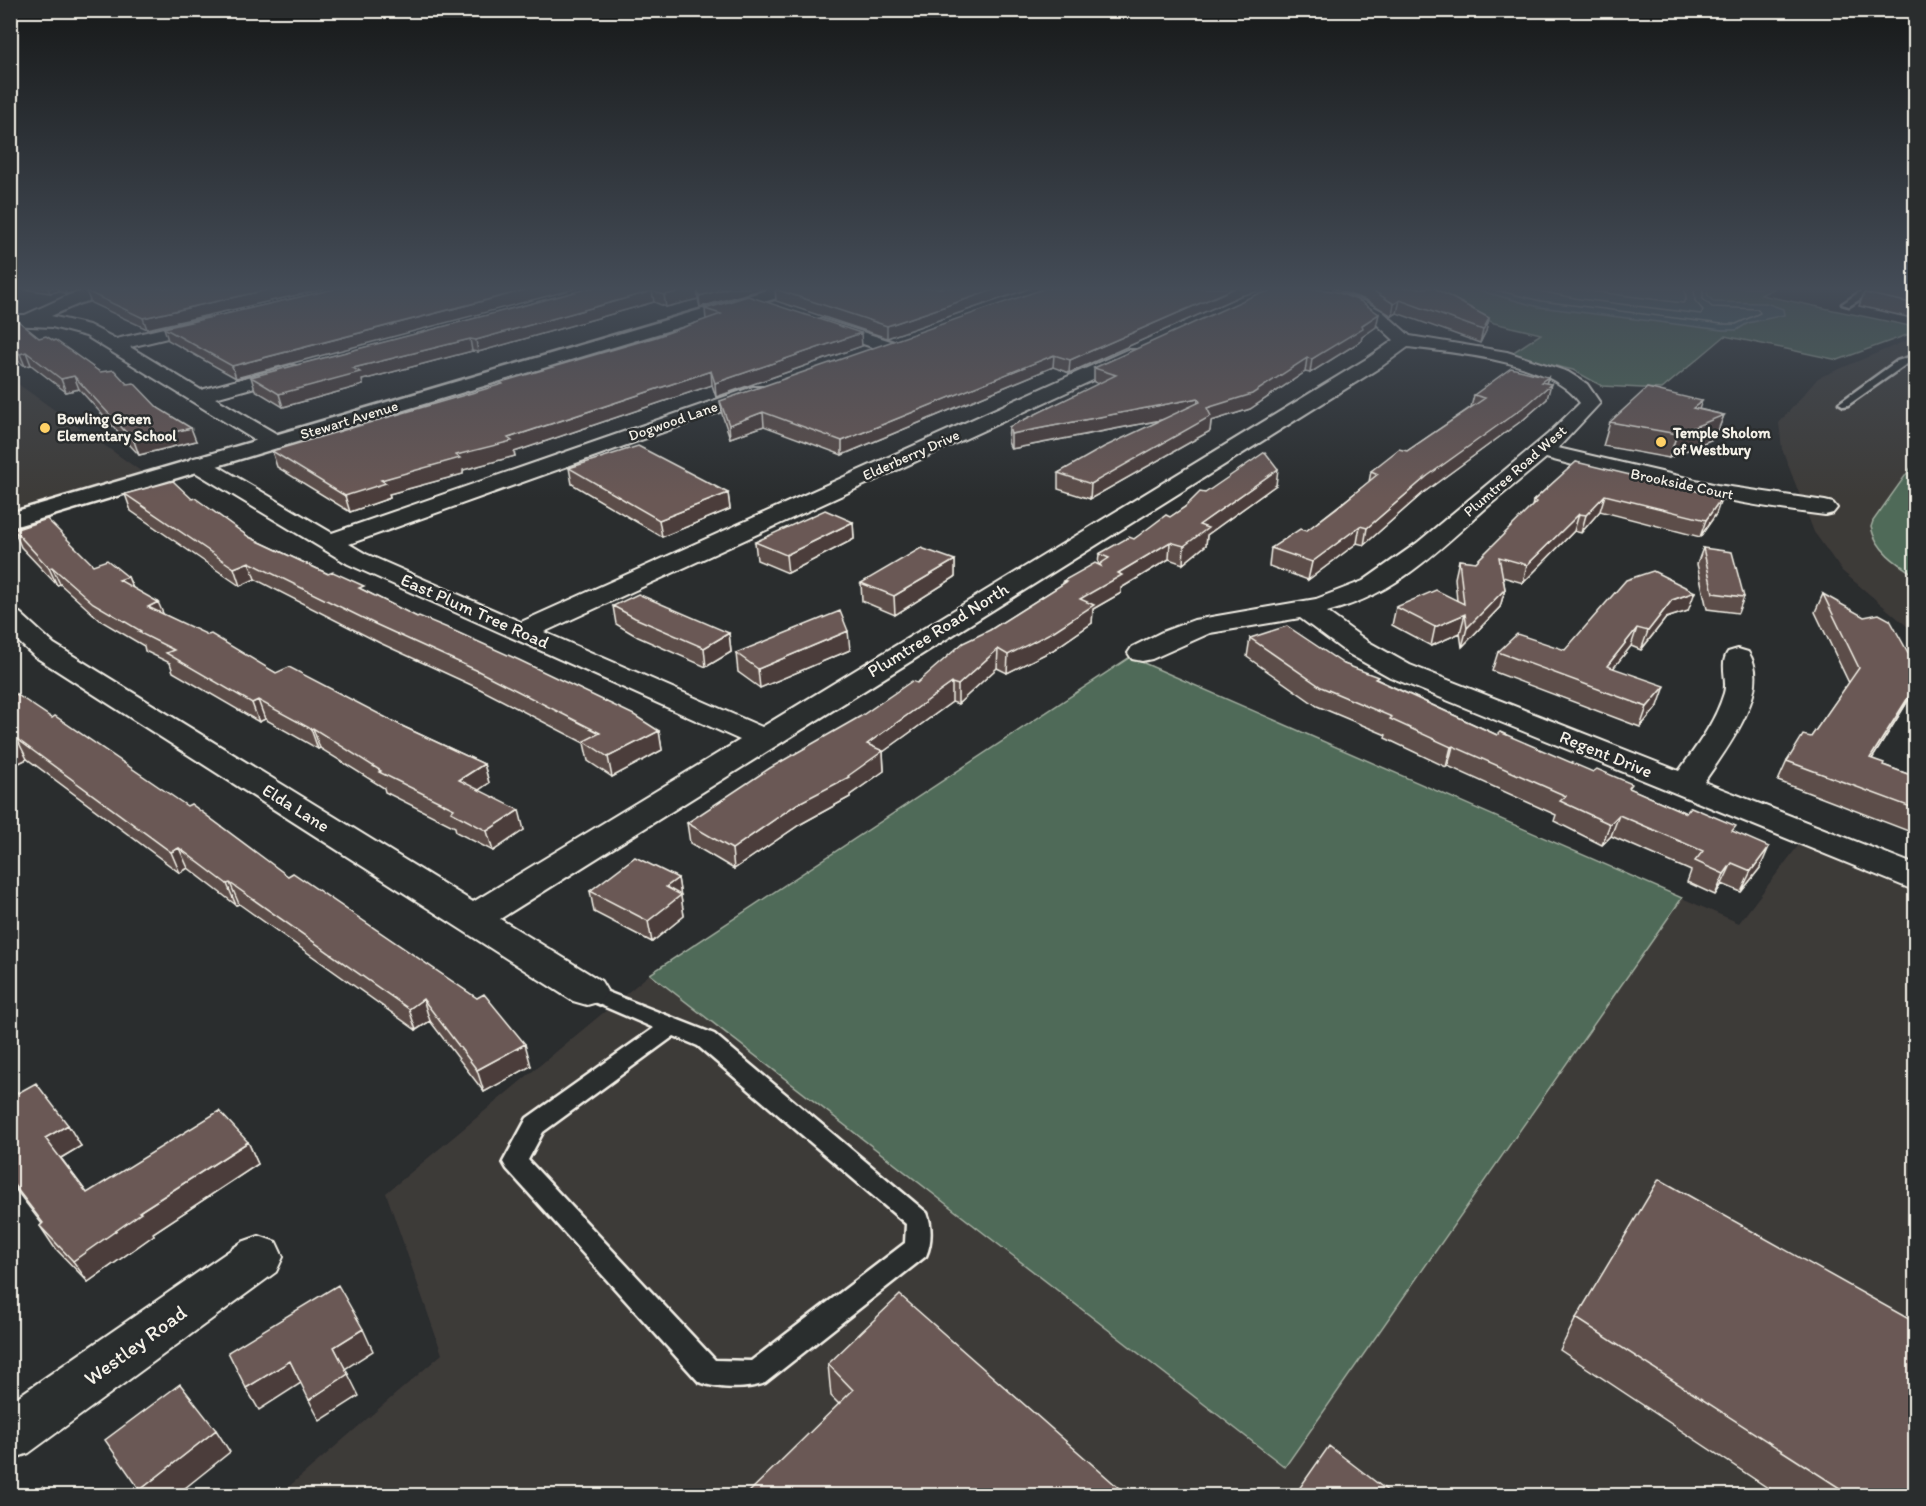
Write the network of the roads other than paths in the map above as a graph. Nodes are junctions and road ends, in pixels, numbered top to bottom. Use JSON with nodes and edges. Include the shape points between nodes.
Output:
{"nodes":[{"id":1,"x":136,"y":358,"type":"edge"},
{"id":2,"x":554,"y":358,"type":"edge"},
{"id":3,"x":1125,"y":358,"type":"edge"},
{"id":4,"x":1380,"y":358,"type":"edge"},
{"id":5,"x":1498,"y":358,"type":"edge"},
{"id":6,"x":1916,"y":358,"type":"edge"},
{"id":7,"x":315,"y":365,"type":"edge"},
{"id":8,"x":775,"y":385,"type":"edge"},
{"id":9,"x":200,"y":396,"type":"junction"},
{"id":10,"x":1844,"y":403,"type":"dead end"},
{"id":11,"x":274,"y":442,"type":"junction"},
{"id":12,"x":1540,"y":450,"type":"junction"},
{"id":13,"x":198,"y":464,"type":"junction"},
{"id":14,"x":1825,"y":508,"type":"dead end"},
{"id":15,"x":10,"y":521,"type":"edge"},
{"id":16,"x":328,"y":543,"type":"junction"},
{"id":17,"x":1306,"y":610,"type":"junction"},
{"id":18,"x":10,"y":619,"type":"edge"},
{"id":19,"x":523,"y":631,"type":"junction"},
{"id":20,"x":1142,"y":653,"type":"dead end"},
{"id":21,"x":1738,"y":658,"type":"dead end"},
{"id":22,"x":762,"y":738,"type":"junction"},
{"id":23,"x":1685,"y":786,"type":"junction"},
{"id":24,"x":1916,"y":879,"type":"edge"},
{"id":25,"x":472,"y":919,"type":"junction"},
{"id":26,"x":587,"y":992,"type":"joint"},
{"id":27,"x":671,"y":1027,"type":"junction"},
{"id":28,"x":259,"y":1257,"type":"dead end"},
{"id":29,"x":13,"y":1426,"type":"edge"}],
"edges":[{"from":1,"to":9,"type":"street"},
{"from":2,"to":11,"type":"street","name":"Stewart Avenue"},
{"from":3,"to":19,"type":"street","name":"Elderberry Drive"},
{"from":4,"to":22,"type":"street","name":"Plumtree Road North"},
{"from":5,"to":12,"type":"street","name":"Plumtree Road West","via":[[1570,380],[1586,393],[1590,403],[1582,414]]},
{"from":6,"to":10,"type":"lane","via":[[1901,363]]},
{"from":7,"to":9,"type":"street"},
{"from":8,"to":16,"type":"street","name":"Dogwood Lane"},
{"from":9,"to":11,"type":"street"},
{"from":11,"to":13,"type":"street","name":"Stewart Avenue"},
{"from":12,"to":14,"type":"street","name":"Brookside Court","via":[[1710,492]]},
{"from":12,"to":17,"type":"street","name":"Plumtree Road West","via":[[1394,573],[1357,595]]},
{"from":13,"to":15,"type":"street","name":"Stewart Avenue"},
{"from":13,"to":16,"type":"street","name":"East Plum Tree Road"},
{"from":16,"to":19,"type":"street","name":"East Plum Tree Road"},
{"from":17,"to":20,"type":"street","name":"Plumtree Road West","via":[[1202,627]]},
{"from":17,"to":23,"type":"street","name":"Regent Drive","via":[[1400,671]]},
{"from":18,"to":25,"type":"street","name":"Elda Lane","via":[[44,650]]},
{"from":19,"to":22,"type":"street","name":"East Plum Tree Road"},
{"from":21,"to":23,"type":"street","via":[[1740,691],[1726,726]]},
{"from":22,"to":25,"type":"street","name":"Plumtree Road North"},
{"from":23,"to":24,"type":"street","name":"Regent Drive"},
{"from":25,"to":26,"type":"street","name":"Elda Lane"},
{"from":26,"to":27,"type":"lane"},
{"from":27,"to":27,"type":"lane","via":[[706,1040],[918,1220],[917,1248],[755,1374],[709,1373],[515,1162],[535,1125]]},
{"from":28,"to":29,"type":"street","name":"Westley Road"}]}
